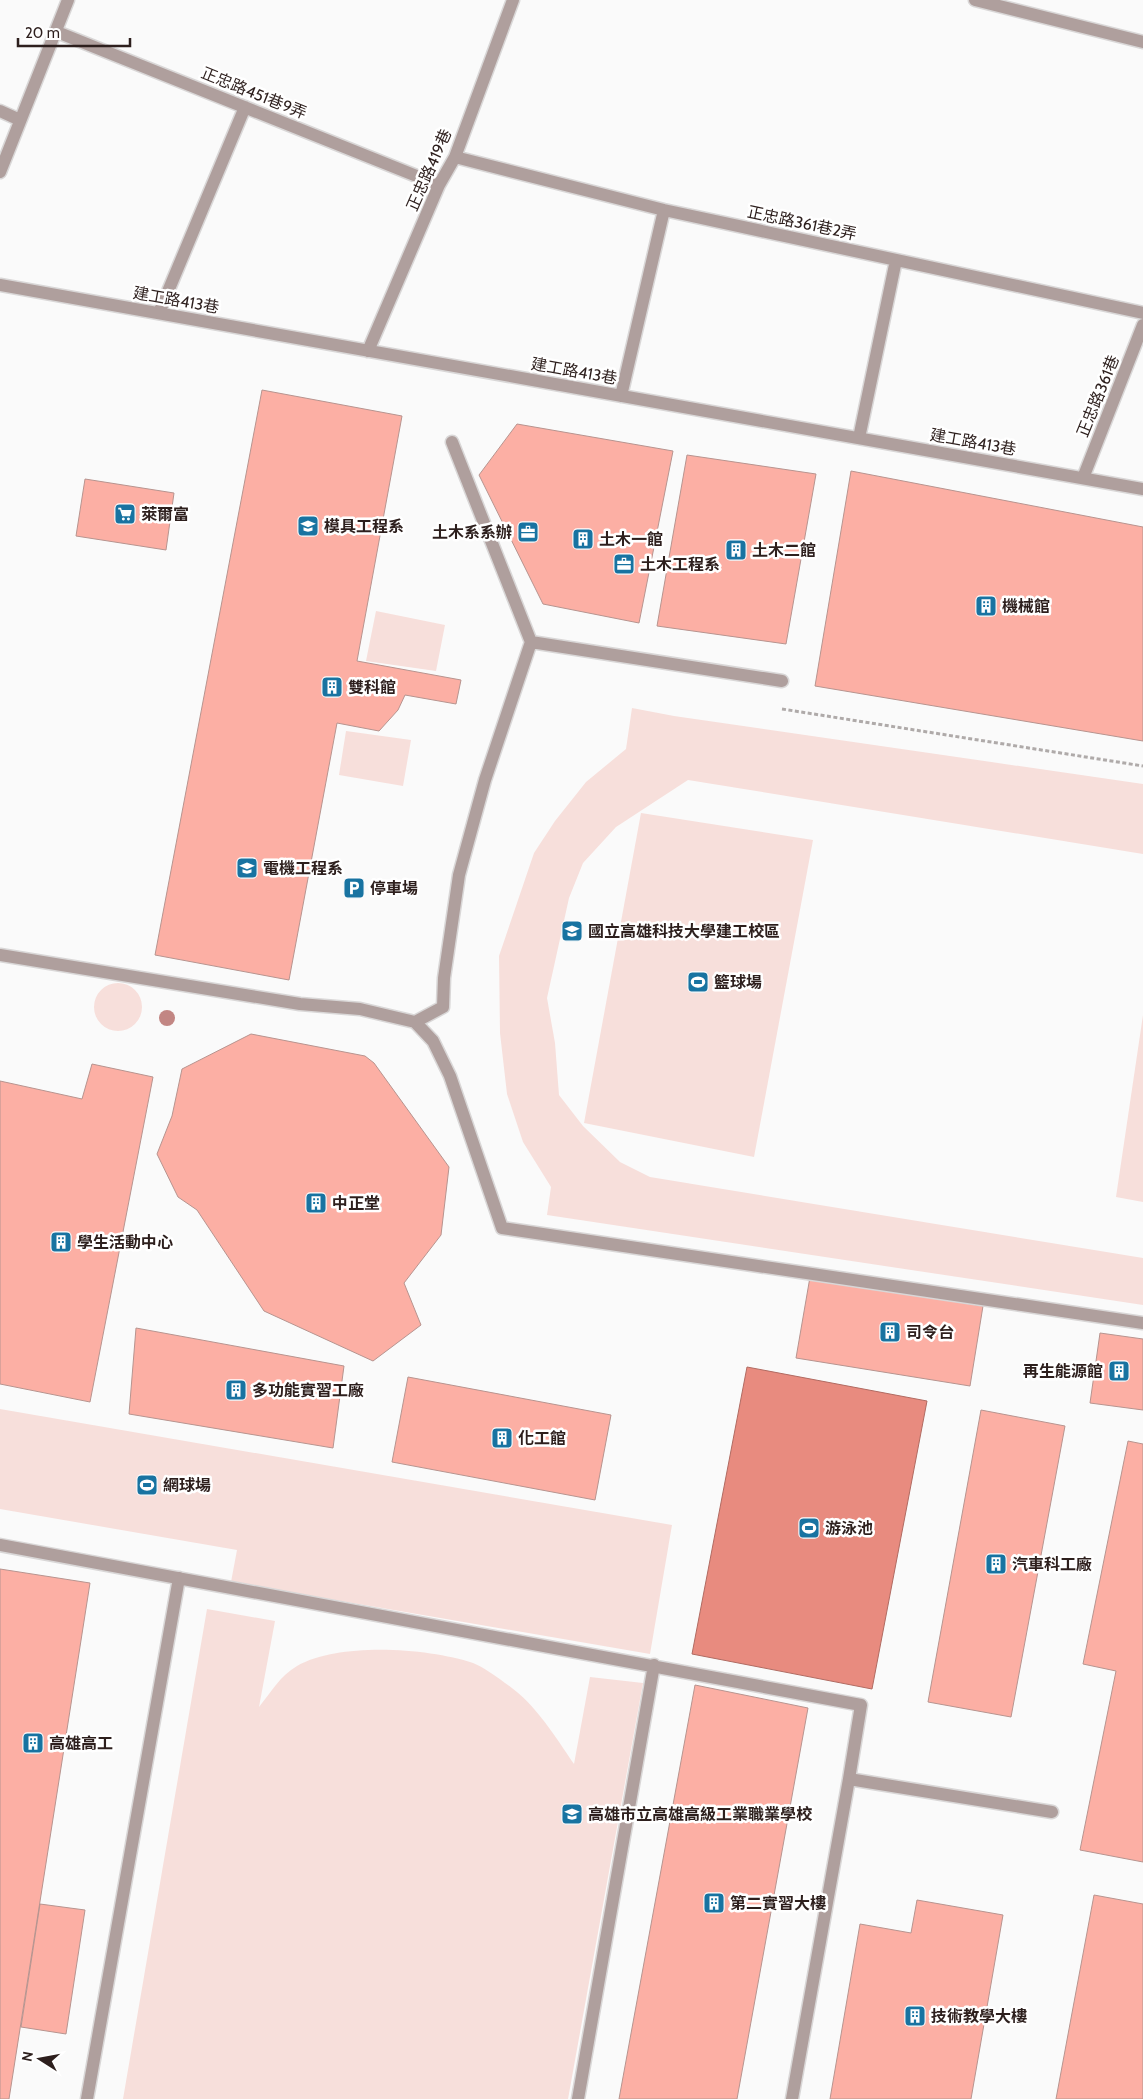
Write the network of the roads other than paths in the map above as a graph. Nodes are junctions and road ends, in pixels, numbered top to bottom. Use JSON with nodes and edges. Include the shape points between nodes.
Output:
{"nodes":[{"id":1,"x":68,"y":0,"type":"edge"},
{"id":2,"x":513,"y":0,"type":"edge"},
{"id":3,"x":975,"y":0,"type":"edge"},
{"id":4,"x":57,"y":32,"type":"junction"},
{"id":5,"x":1143,"y":42,"type":"edge"},
{"id":6,"x":245,"y":107,"type":"junction"},
{"id":7,"x":0,"y":111,"type":"edge"},
{"id":8,"x":20,"y":120,"type":"junction"},
{"id":9,"x":455,"y":157,"type":"junction"},
{"id":10,"x":0,"y":172,"type":"edge"},
{"id":11,"x":439,"y":185,"type":"junction"},
{"id":12,"x":664,"y":210,"type":"junction"},
{"id":13,"x":896,"y":260,"type":"junction"},
{"id":14,"x":0,"y":285,"type":"edge"},
{"id":15,"x":159,"y":313,"type":"junction"},
{"id":16,"x":1143,"y":314,"type":"edge"},
{"id":17,"x":1143,"y":325,"type":"edge"},
{"id":18,"x":368,"y":351,"type":"junction"},
{"id":19,"x":621,"y":396,"type":"junction"},
{"id":20,"x":859,"y":438,"type":"junction"},
{"id":21,"x":452,"y":442,"type":"dead end"},
{"id":22,"x":1083,"y":478,"type":"junction"},
{"id":23,"x":1143,"y":489,"type":"edge"},
{"id":24,"x":531,"y":642,"type":"junction"},
{"id":25,"x":782,"y":682,"type":"dead end"},
{"id":26,"x":0,"y":955,"type":"edge"},
{"id":27,"x":415,"y":1022,"type":"junction"},
{"id":28,"x":1143,"y":1323,"type":"edge"},
{"id":29,"x":0,"y":1545,"type":"edge"},
{"id":30,"x":179,"y":1578,"type":"junction"},
{"id":31,"x":654,"y":1665,"type":"junction"},
{"id":32,"x":849,"y":1779,"type":"junction"},
{"id":33,"x":1052,"y":1812,"type":"dead end"},
{"id":34,"x":88,"y":2099,"type":"edge"},
{"id":35,"x":578,"y":2099,"type":"edge"},
{"id":36,"x":792,"y":2099,"type":"edge"}],
"edges":[{"from":1,"to":4,"type":"street"},
{"from":2,"to":9,"type":"street","name":"正忠路419巷"},
{"from":3,"to":5,"type":"street"},
{"from":4,"to":6,"type":"street","name":"正忠路451巷9弄"},
{"from":4,"to":8,"type":"street"},
{"from":6,"to":11,"type":"street","name":"正忠路451巷9弄"},
{"from":6,"to":15,"type":"street"},
{"from":7,"to":8,"type":"street"},
{"from":8,"to":10,"type":"street"},
{"from":9,"to":11,"type":"street","name":"正忠路419巷"},
{"from":9,"to":12,"type":"street","name":"正忠路361巷2弄"},
{"from":11,"to":18,"type":"street","name":"正忠路419巷"},
{"from":12,"to":13,"type":"street","name":"正忠路361巷2弄"},
{"from":12,"to":19,"type":"street"},
{"from":13,"to":16,"type":"street","name":"正忠路361巷2弄"},
{"from":13,"to":20,"type":"street"},
{"from":14,"to":15,"type":"street","name":"建工路413巷"},
{"from":15,"to":18,"type":"street","name":"建工路413巷"},
{"from":17,"to":22,"type":"street","name":"正忠路361巷"},
{"from":18,"to":19,"type":"street","name":"建工路413巷"},
{"from":19,"to":20,"type":"street","name":"建工路413巷"},
{"from":20,"to":22,"type":"street","name":"建工路413巷"},
{"from":21,"to":24,"type":"street"},
{"from":22,"to":23,"type":"street","name":"建工路413巷"},
{"from":24,"to":25,"type":"street"},
{"from":24,"to":27,"type":"street","via":[[485,780],[459,875],[443,1007]]},
{"from":26,"to":27,"type":"street","via":[[300,1004],[360,1009]]},
{"from":27,"to":28,"type":"street","via":[[434,1041],[450,1076],[502,1228]]},
{"from":29,"to":30,"type":"street"},
{"from":30,"to":31,"type":"street"},
{"from":30,"to":34,"type":"street"},
{"from":31,"to":32,"type":"street","via":[[861,1705]]},
{"from":31,"to":35,"type":"street"},
{"from":32,"to":33,"type":"street"},
{"from":32,"to":36,"type":"street"}]}
